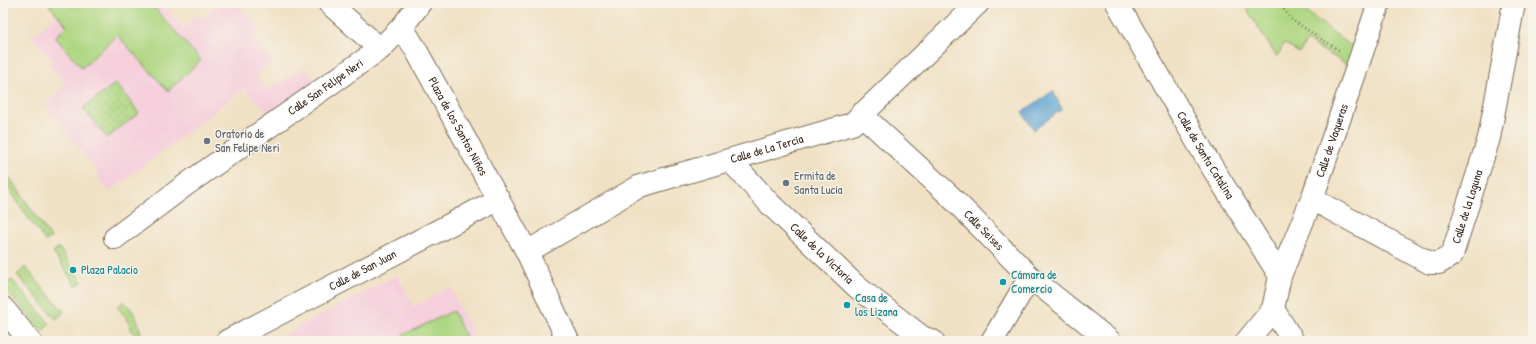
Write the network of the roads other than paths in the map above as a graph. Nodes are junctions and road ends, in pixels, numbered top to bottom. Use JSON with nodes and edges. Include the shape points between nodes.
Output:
{"nodes":[{"id":1,"x":329,"y":3,"type":"edge"},
{"id":2,"x":420,"y":3,"type":"edge"},
{"id":3,"x":978,"y":3,"type":"edge"},
{"id":4,"x":1117,"y":3,"type":"edge"},
{"id":5,"x":1379,"y":3,"type":"edge"},
{"id":6,"x":1514,"y":3,"type":"edge"},
{"id":7,"x":402,"y":27,"type":"junction"},
{"id":8,"x":380,"y":49,"type":"junction"},
{"id":9,"x":861,"y":114,"type":"junction"},
{"id":10,"x":730,"y":160,"type":"junction"},
{"id":11,"x":499,"y":199,"type":"junction"},
{"id":12,"x":1312,"y":199,"type":"junction"},
{"id":13,"x":115,"y":238,"type":"dead end"},
{"id":14,"x":527,"y":252,"type":"junction"},
{"id":15,"x":1280,"y":276,"type":"junction"},
{"id":16,"x":1030,"y":277,"type":"junction"},
{"id":17,"x":3,"y":308,"type":"edge"},
{"id":18,"x":1274,"y":309,"type":"junction"},
{"id":19,"x":924,"y":340,"type":"edge"},
{"id":20,"x":30,"y":341,"type":"edge"},
{"id":21,"x":226,"y":341,"type":"edge"},
{"id":22,"x":568,"y":341,"type":"edge"},
{"id":23,"x":992,"y":341,"type":"edge"},
{"id":24,"x":1110,"y":341,"type":"edge"},
{"id":25,"x":1247,"y":341,"type":"edge"},
{"id":26,"x":1293,"y":341,"type":"edge"}],
"edges":[{"from":1,"to":8,"type":"street"},
{"from":2,"to":7,"type":"street"},
{"from":3,"to":9,"type":"street","name":"Calle de La Tercia"},
{"from":4,"to":15,"type":"street","name":"Calle de Santa Catalina"},
{"from":5,"to":12,"type":"street","name":"Calle de Vaqueras"},
{"from":6,"to":12,"type":"street","name":"Calle de la Laguna","via":[[1489,138],[1452,255],[1439,263],[1430,263]]},
{"from":7,"to":8,"type":"street","name":"Calle San Felipe Neri"},
{"from":7,"to":11,"type":"street","name":"Plaza de los Santos Niños"},
{"from":8,"to":13,"type":"street","name":"Calle San Felipe Neri","via":[[187,184]]},
{"from":9,"to":10,"type":"street","name":"Calle de La Tercia","via":[[852,124]]},
{"from":9,"to":16,"type":"street","name":"Calle Seises","via":[[948,194]]},
{"from":10,"to":14,"type":"street","name":"Calle de La Tercia","via":[[640,186]]},
{"from":10,"to":19,"type":"street","name":"Calle de la Victoria","via":[[770,204],[858,287]]},
{"from":11,"to":14,"type":"street","name":"Plaza de los Santos Niños"},
{"from":11,"to":21,"type":"street","name":"Calle de San Juan"},
{"from":12,"to":15,"type":"street","name":"Calle de Vaqueras"},
{"from":14,"to":22,"type":"street","name":"Plaza de los Santos Niños"},
{"from":15,"to":18,"type":"street"},
{"from":16,"to":23,"type":"street"},
{"from":16,"to":24,"type":"street","name":"Calle Seises"},
{"from":17,"to":20,"type":"street"},
{"from":18,"to":25,"type":"street"},
{"from":18,"to":26,"type":"street"}]}
